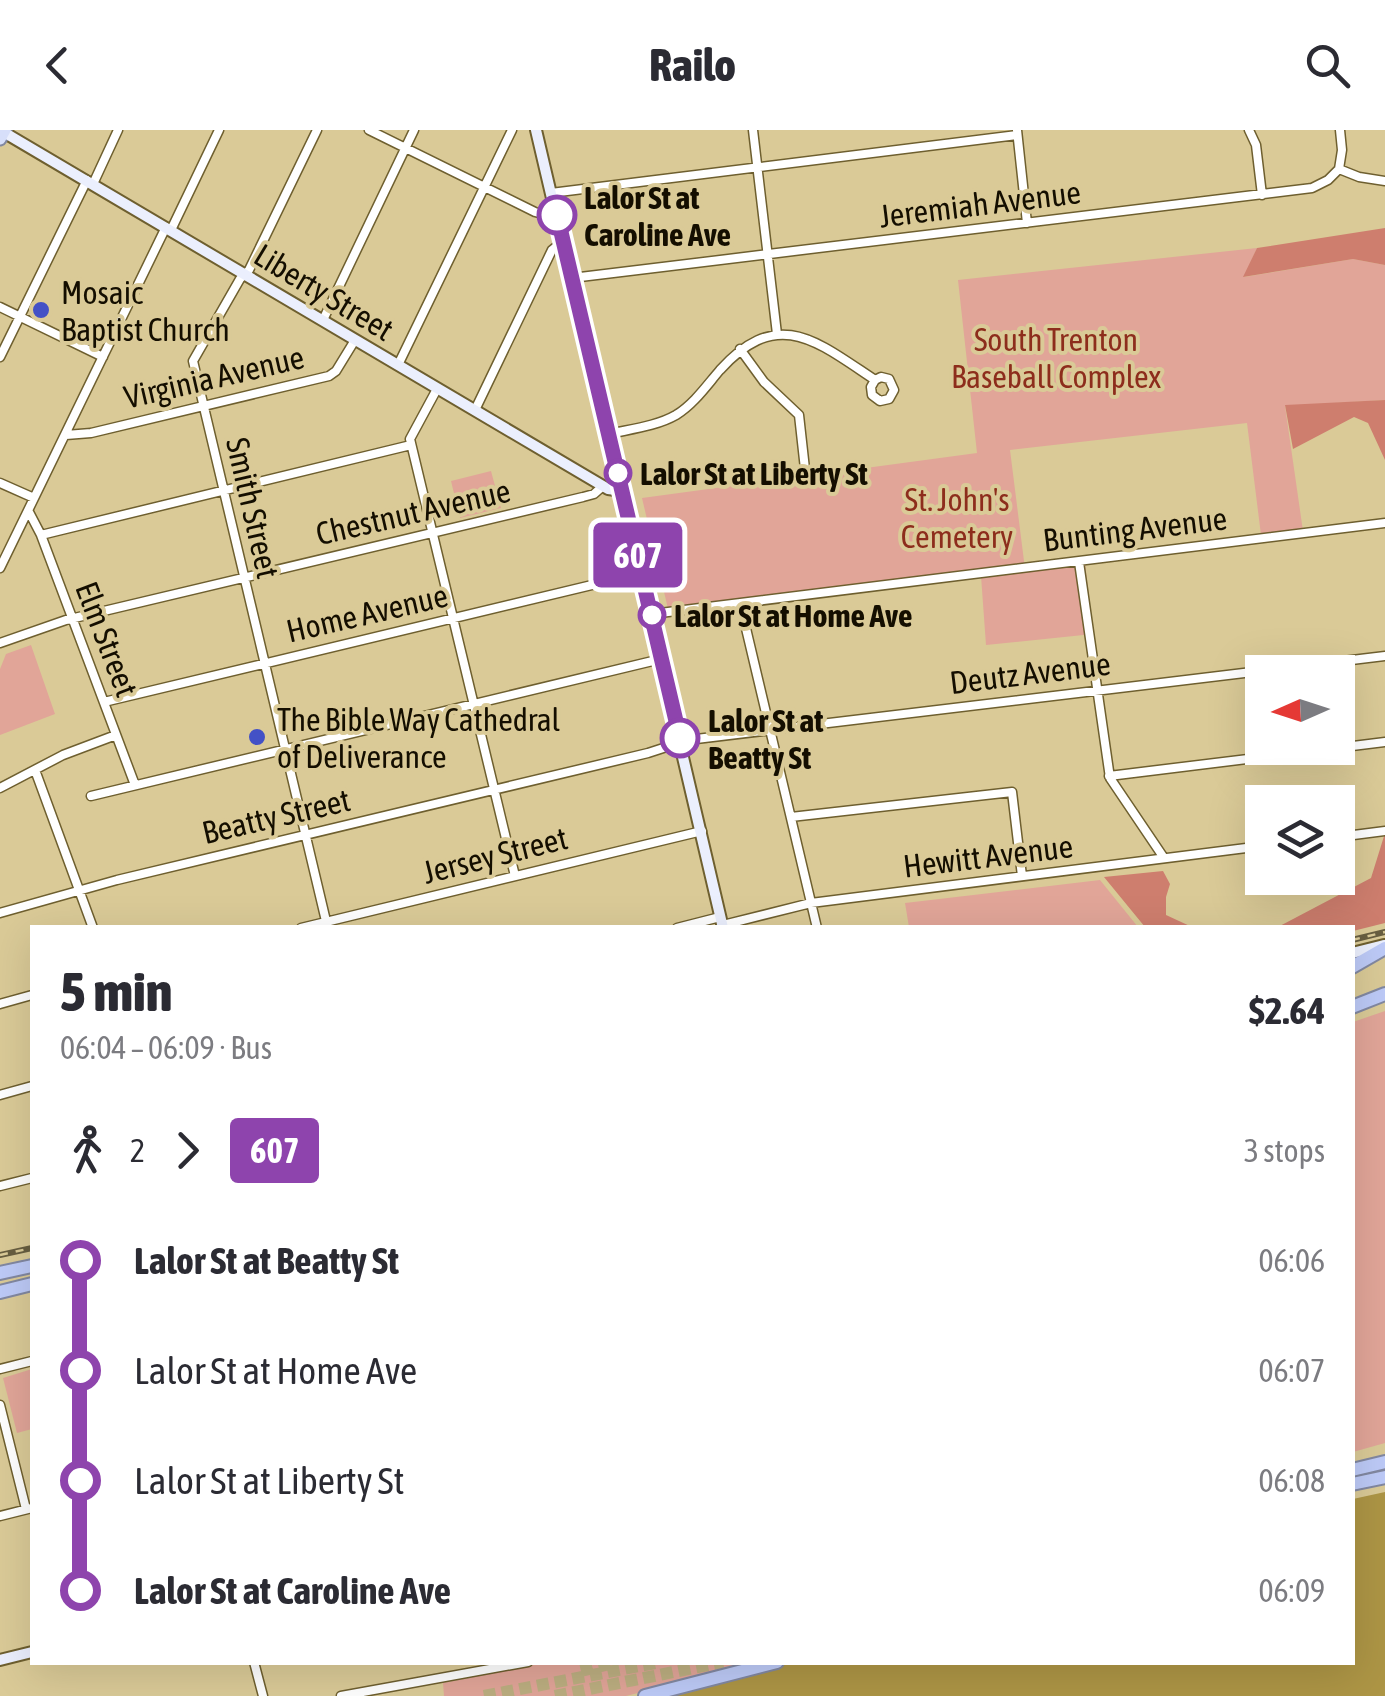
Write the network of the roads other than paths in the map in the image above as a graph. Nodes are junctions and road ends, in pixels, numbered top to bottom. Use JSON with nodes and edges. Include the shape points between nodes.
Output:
{"nodes":[{"id":1,"x":118,"y":130,"type":"edge"},
{"id":2,"x":219,"y":130,"type":"edge"},
{"id":3,"x":316,"y":130,"type":"edge"},
{"id":4,"x":368,"y":130,"type":"edge"},
{"id":5,"x":414,"y":130,"type":"edge"},
{"id":6,"x":512,"y":130,"type":"edge"},
{"id":7,"x":536,"y":130,"type":"edge"},
{"id":8,"x":753,"y":130,"type":"edge"},
{"id":9,"x":1249,"y":130,"type":"edge"},
{"id":10,"x":1340,"y":130,"type":"edge"},
{"id":11,"x":2,"y":133,"type":"edge"},
{"id":12,"x":1017,"y":133,"type":"edge"},
{"id":13,"x":406,"y":148,"type":"junction"},
{"id":14,"x":758,"y":167,"type":"junction"},
{"id":15,"x":1339,"y":169,"type":"junction"},
{"id":16,"x":1385,"y":181,"type":"edge"},
{"id":17,"x":90,"y":182,"type":"junction"},
{"id":18,"x":485,"y":186,"type":"junction"},
{"id":19,"x":552,"y":193,"type":"junction"},
{"id":20,"x":1262,"y":195,"type":"junction"},
{"id":21,"x":557,"y":215,"type":"junction"},
{"id":22,"x":1028,"y":223,"type":"junction"},
{"id":23,"x":168,"y":229,"type":"junction"},
{"id":24,"x":563,"y":241,"type":"junction"},
{"id":25,"x":768,"y":254,"type":"junction"},
{"id":26,"x":246,"y":274,"type":"junction"},
{"id":27,"x":572,"y":278,"type":"junction"},
{"id":28,"x":0,"y":307,"type":"edge"},
{"id":29,"x":20,"y":316,"type":"junction"},
{"id":30,"x":323,"y":320,"type":"junction"},
{"id":31,"x":777,"y":334,"type":"junction"},
{"id":32,"x":355,"y":340,"type":"junction"},
{"id":33,"x":740,"y":349,"type":"junction"},
{"id":34,"x":103,"y":356,"type":"junction"},
{"id":35,"x":0,"y":357,"type":"edge"},
{"id":36,"x":398,"y":365,"type":"junction"},
{"id":37,"x":875,"y":380,"type":"dead end"},
{"id":38,"x":438,"y":388,"type":"junction"},
{"id":39,"x":203,"y":406,"type":"junction"},
{"id":40,"x":475,"y":410,"type":"junction"},
{"id":41,"x":609,"y":434,"type":"junction"},
{"id":42,"x":66,"y":435,"type":"junction"},
{"id":43,"x":411,"y":444,"type":"junction"},
{"id":44,"x":805,"y":470,"type":"dead end"},
{"id":45,"x":0,"y":483,"type":"edge"},
{"id":46,"x":603,"y":486,"type":"junction"},
{"id":47,"x":622,"y":491,"type":"junction"},
{"id":48,"x":223,"y":492,"type":"junction"},
{"id":49,"x":34,"y":498,"type":"junction"},
{"id":50,"x":28,"y":512,"type":"junction"},
{"id":51,"x":1385,"y":523,"type":"edge"},
{"id":52,"x":432,"y":532,"type":"junction"},
{"id":53,"x":41,"y":535,"type":"junction"},
{"id":54,"x":1079,"y":562,"type":"junction"},
{"id":55,"x":0,"y":568,"type":"edge"},
{"id":56,"x":642,"y":573,"type":"junction"},
{"id":57,"x":244,"y":578,"type":"junction"},
{"id":58,"x":740,"y":603,"type":"junction"},
{"id":59,"x":652,"y":614,"type":"junction"},
{"id":60,"x":453,"y":618,"type":"junction"},
{"id":61,"x":72,"y":619,"type":"junction"},
{"id":62,"x":0,"y":643,"type":"edge"},
{"id":63,"x":1385,"y":656,"type":"edge"},
{"id":64,"x":663,"y":659,"type":"junction"},
{"id":65,"x":264,"y":663,"type":"junction"},
{"id":66,"x":1098,"y":690,"type":"junction"},
{"id":67,"x":104,"y":702,"type":"junction"},
{"id":68,"x":474,"y":704,"type":"junction"},
{"id":69,"x":770,"y":730,"type":"junction"},
{"id":70,"x":116,"y":735,"type":"junction"},
{"id":71,"x":1385,"y":742,"type":"edge"},
{"id":72,"x":681,"y":744,"type":"junction"},
{"id":73,"x":285,"y":749,"type":"junction"},
{"id":74,"x":35,"y":770,"type":"junction"},
{"id":75,"x":1109,"y":776,"type":"junction"},
{"id":76,"x":134,"y":785,"type":"junction"},
{"id":77,"x":0,"y":788,"type":"edge"},
{"id":78,"x":494,"y":790,"type":"junction"},
{"id":79,"x":91,"y":796,"type":"dead end"},
{"id":80,"x":791,"y":817,"type":"junction"},
{"id":81,"x":1385,"y":830,"type":"edge"},
{"id":82,"x":702,"y":831,"type":"junction"},
{"id":83,"x":1355,"y":834,"type":"edge"},
{"id":84,"x":306,"y":835,"type":"junction"},
{"id":85,"x":1245,"y":848,"type":"edge"},
{"id":86,"x":1164,"y":858,"type":"junction"},
{"id":87,"x":515,"y":876,"type":"junction"},
{"id":88,"x":1022,"y":876,"type":"junction"},
{"id":89,"x":80,"y":892,"type":"junction"},
{"id":90,"x":811,"y":903,"type":"junction"},
{"id":91,"x":0,"y":914,"type":"edge"},
{"id":92,"x":326,"y":921,"type":"junction"},
{"id":93,"x":722,"y":923,"type":"edge"},
{"id":94,"x":92,"y":925,"type":"edge"},
{"id":95,"x":311,"y":925,"type":"edge"},
{"id":96,"x":816,"y":925,"type":"edge"},
{"id":97,"x":1385,"y":947,"type":"edge"},
{"id":98,"x":1355,"y":952,"type":"edge"},
{"id":99,"x":1355,"y":965,"type":"edge"},
{"id":100,"x":1385,"y":994,"type":"edge"},
{"id":101,"x":30,"y":996,"type":"edge"},
{"id":102,"x":0,"y":1004,"type":"edge"},
{"id":103,"x":1355,"y":1006,"type":"edge"},
{"id":104,"x":30,"y":1087,"type":"edge"},
{"id":105,"x":0,"y":1095,"type":"edge"},
{"id":106,"x":30,"y":1178,"type":"edge"},
{"id":107,"x":0,"y":1186,"type":"edge"},
{"id":108,"x":30,"y":1266,"type":"edge"},
{"id":109,"x":0,"y":1274,"type":"edge"},
{"id":110,"x":30,"y":1284,"type":"edge"},
{"id":111,"x":0,"y":1292,"type":"edge"},
{"id":112,"x":30,"y":1362,"type":"edge"},
{"id":113,"x":0,"y":1369,"type":"edge"},
{"id":114,"x":0,"y":1405,"type":"edge"},
{"id":115,"x":1385,"y":1462,"type":"edge"},
{"id":116,"x":1355,"y":1469,"type":"edge"},
{"id":117,"x":1385,"y":1476,"type":"edge"},
{"id":118,"x":1355,"y":1483,"type":"edge"},
{"id":119,"x":30,"y":1508,"type":"edge"},
{"id":120,"x":0,"y":1516,"type":"edge"},
{"id":121,"x":30,"y":1652,"type":"edge"},
{"id":122,"x":0,"y":1660,"type":"edge"},
{"id":123,"x":255,"y":1665,"type":"edge"},
{"id":124,"x":512,"y":1665,"type":"edge"},
{"id":125,"x":765,"y":1665,"type":"edge"},
{"id":126,"x":263,"y":1696,"type":"edge"},
{"id":127,"x":341,"y":1696,"type":"edge"},
{"id":128,"x":644,"y":1696,"type":"edge"}],
"edges":[{"from":1,"to":17,"type":"street"},
{"from":2,"to":23,"type":"street"},
{"from":3,"to":26,"type":"street","name":"Smith Street"},
{"from":4,"to":13,"type":"street"},
{"from":5,"to":13,"type":"street","name":"Virginia Avenue"},
{"from":6,"to":18,"type":"street"},
{"from":7,"to":19,"type":"main road"},
{"from":8,"to":14,"type":"street"},
{"from":9,"to":20,"type":"street"},
{"from":10,"to":15,"type":"street"},
{"from":11,"to":17,"type":"main road","name":"Liberty Street"},
{"from":12,"to":14,"type":"street"},
{"from":12,"to":22,"type":"street"},
{"from":13,"to":18,"type":"street"},
{"from":13,"to":30,"type":"street","name":"Virginia Avenue"},
{"from":14,"to":19,"type":"street"},
{"from":14,"to":25,"type":"street"},
{"from":15,"to":16,"type":"street"},
{"from":15,"to":20,"type":"street","name":"Jeremiah Avenue","via":[[1312,188]]},
{"from":17,"to":23,"type":"main road","name":"Liberty Street"},
{"from":17,"to":29,"type":"street"},
{"from":18,"to":21,"type":"street","via":[[535,212]]},
{"from":18,"to":36,"type":"street"},
{"from":19,"to":21,"type":"main road"},
{"from":20,"to":22,"type":"street","name":"Jeremiah Avenue"},
{"from":21,"to":24,"type":"main road"},
{"from":22,"to":25,"type":"street","name":"Jeremiah Avenue"},
{"from":23,"to":26,"type":"main road","name":"Liberty Street"},
{"from":23,"to":34,"type":"street"},
{"from":24,"to":27,"type":"main road"},
{"from":24,"to":40,"type":"street","via":[[552,250]]},
{"from":25,"to":27,"type":"street","name":"Jeremiah Avenue"},
{"from":25,"to":31,"type":"street"},
{"from":26,"to":30,"type":"main road","name":"Liberty Street"},
{"from":26,"to":39,"type":"street","name":"Smith Street","via":[[193,360]]},
{"from":27,"to":41,"type":"main road"},
{"from":28,"to":29,"type":"street"},
{"from":29,"to":34,"type":"street"},
{"from":29,"to":35,"type":"street"},
{"from":30,"to":32,"type":"main road","name":"Liberty Street"},
{"from":31,"to":33,"type":"street"},
{"from":31,"to":37,"type":"street","via":[[812,339]]},
{"from":32,"to":36,"type":"main road","name":"Liberty Street"},
{"from":32,"to":39,"type":"street","name":"Virginia Avenue","via":[[334,374]]},
{"from":33,"to":41,"type":"street","via":[[674,416]]},
{"from":33,"to":44,"type":"street","via":[[800,415]]},
{"from":34,"to":42,"type":"street"},
{"from":36,"to":38,"type":"main road","name":"Liberty Street"},
{"from":38,"to":40,"type":"main road","name":"Liberty Street"},
{"from":38,"to":43,"type":"street"},
{"from":39,"to":42,"type":"street","name":"Virginia Avenue"},
{"from":39,"to":48,"type":"street","name":"Smith Street"},
{"from":40,"to":46,"type":"main road","name":"Liberty Street"},
{"from":41,"to":47,"type":"main road"},
{"from":42,"to":49,"type":"street"},
{"from":43,"to":48,"type":"street"},
{"from":43,"to":52,"type":"street"},
{"from":45,"to":49,"type":"street"},
{"from":46,"to":47,"type":"main road","name":"Liberty Street"},
{"from":46,"to":52,"type":"street","name":"Chestnut Avenue","via":[[583,497]]},
{"from":47,"to":56,"type":"main road"},
{"from":48,"to":53,"type":"street"},
{"from":48,"to":57,"type":"street","name":"Smith Street"},
{"from":49,"to":50,"type":"street"},
{"from":50,"to":53,"type":"street","name":"Elm Street"},
{"from":50,"to":55,"type":"street"},
{"from":51,"to":54,"type":"street","name":"Bunting Avenue"},
{"from":52,"to":57,"type":"street","name":"Chestnut Avenue"},
{"from":52,"to":60,"type":"street"},
{"from":53,"to":61,"type":"street","name":"Elm Street"},
{"from":54,"to":58,"type":"street","name":"Bunting Avenue"},
{"from":54,"to":66,"type":"street"},
{"from":56,"to":59,"type":"main road"},
{"from":56,"to":60,"type":"street","name":"Home Avenue"},
{"from":57,"to":61,"type":"street","name":"Chestnut Avenue"},
{"from":57,"to":65,"type":"street","name":"Smith Street"},
{"from":58,"to":59,"type":"street","name":"Bunting Avenue"},
{"from":58,"to":69,"type":"street"},
{"from":59,"to":64,"type":"main road"},
{"from":60,"to":65,"type":"street","name":"Home Avenue"},
{"from":60,"to":68,"type":"street"},
{"from":61,"to":62,"type":"street","name":"Chestnut Avenue"},
{"from":61,"to":67,"type":"street","name":"Elm Street"},
{"from":63,"to":66,"type":"street","name":"Deutz Avenue"},
{"from":64,"to":68,"type":"street"},
{"from":64,"to":72,"type":"main road"},
{"from":65,"to":67,"type":"street","name":"Home Avenue"},
{"from":65,"to":73,"type":"street","name":"Smith Street"},
{"from":66,"to":69,"type":"street","name":"Deutz Avenue"},
{"from":66,"to":75,"type":"street"},
{"from":67,"to":70,"type":"street","name":"Elm Street"},
{"from":68,"to":73,"type":"street"},
{"from":68,"to":78,"type":"street"},
{"from":69,"to":72,"type":"street","name":"Deutz Avenue"},
{"from":69,"to":80,"type":"street"},
{"from":70,"to":74,"type":"street"},
{"from":70,"to":76,"type":"street","name":"Elm Street"},
{"from":71,"to":75,"type":"street"},
{"from":72,"to":78,"type":"street","name":"Beatty Street"},
{"from":72,"to":82,"type":"main road"},
{"from":73,"to":76,"type":"street"},
{"from":73,"to":84,"type":"street","name":"Smith Street"},
{"from":74,"to":77,"type":"street"},
{"from":74,"to":89,"type":"street"},
{"from":75,"to":86,"type":"street"},
{"from":76,"to":79,"type":"street"},
{"from":78,"to":84,"type":"street","name":"Beatty Street"},
{"from":78,"to":87,"type":"street"},
{"from":80,"to":88,"type":"street","via":[[1012,792]]},
{"from":80,"to":90,"type":"street"},
{"from":81,"to":83,"type":"street"},
{"from":82,"to":87,"type":"street","name":"Jersey Street"},
{"from":82,"to":93,"type":"main road"},
{"from":84,"to":89,"type":"street","name":"Beatty Street"},
{"from":84,"to":92,"type":"street","name":"Smith Street"},
{"from":85,"to":86,"type":"street","name":"Hewitt Avenue"},
{"from":86,"to":88,"type":"street","name":"Hewitt Avenue"},
{"from":87,"to":92,"type":"street","name":"Jersey Street"},
{"from":88,"to":90,"type":"street","name":"Hewitt Avenue"},
{"from":89,"to":91,"type":"street","name":"Beatty Street"},
{"from":89,"to":94,"type":"street"},
{"from":90,"to":93,"type":"street","name":"Hewitt Avenue"},
{"from":90,"to":96,"type":"street"},
{"from":92,"to":95,"type":"street","name":"Jersey Street"},
{"from":97,"to":98,"type":"main road"},
{"from":97,"to":99,"type":"highway"},
{"from":100,"to":103,"type":"highway"},
{"from":101,"to":102,"type":"street"},
{"from":104,"to":105,"type":"street"},
{"from":106,"to":107,"type":"street"},
{"from":108,"to":109,"type":"highway"},
{"from":110,"to":111,"type":"highway"},
{"from":112,"to":113,"type":"street"},
{"from":114,"to":119,"type":"street"},
{"from":115,"to":116,"type":"highway"},
{"from":117,"to":118,"type":"highway"},
{"from":119,"to":120,"type":"street"},
{"from":121,"to":122,"type":"main road"},
{"from":123,"to":126,"type":"street"},
{"from":124,"to":127,"type":"street"},
{"from":125,"to":128,"type":"highway"}]}
